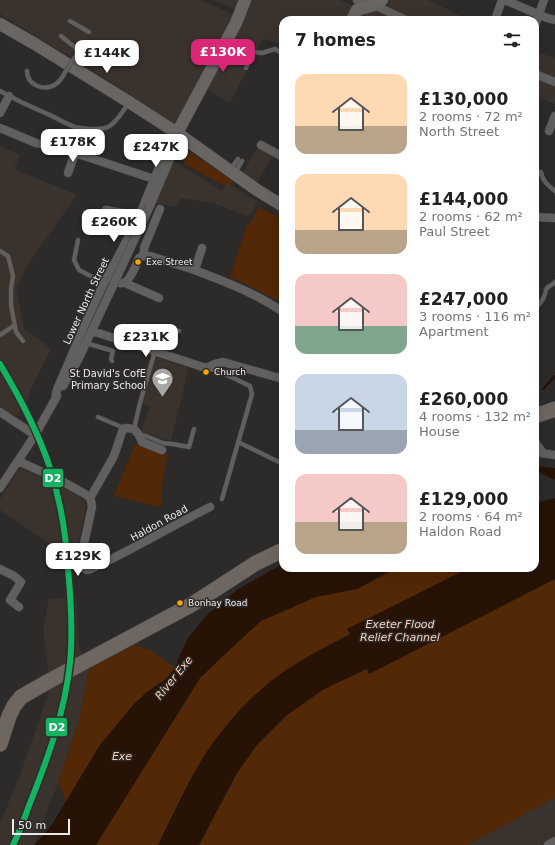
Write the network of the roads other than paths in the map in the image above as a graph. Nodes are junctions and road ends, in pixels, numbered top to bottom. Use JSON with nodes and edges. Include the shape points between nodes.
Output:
{"nodes":[{"id":1,"x":245,"y":0,"type":"edge"},
{"id":2,"x":357,"y":0,"type":"edge"},
{"id":3,"x":504,"y":0,"type":"edge"},
{"id":4,"x":544,"y":0,"type":"edge"},
{"id":5,"x":378,"y":2,"type":"edge"},
{"id":6,"x":539,"y":15,"type":"junction"},
{"id":7,"x":354,"y":16,"type":"edge"},
{"id":8,"x":400,"y":16,"type":"edge"},
{"id":9,"x":497,"y":16,"type":"edge"},
{"id":10,"x":555,"y":20,"type":"edge"},
{"id":11,"x":71,"y":22,"type":"dead end"},
{"id":12,"x":0,"y":24,"type":"edge"},
{"id":13,"x":88,"y":32,"type":"dead end"},
{"id":14,"x":61,"y":36,"type":"dead end"},
{"id":15,"x":232,"y":41,"type":"junction"},
{"id":16,"x":253,"y":52,"type":"junction"},
{"id":17,"x":279,"y":52,"type":"edge"},
{"id":18,"x":246,"y":68,"type":"dead end"},
{"id":19,"x":27,"y":71,"type":"dead end"},
{"id":20,"x":539,"y":76,"type":"edge"},
{"id":21,"x":555,"y":82,"type":"edge"},
{"id":22,"x":0,"y":91,"type":"edge"},
{"id":23,"x":9,"y":96,"type":"junction"},
{"id":24,"x":129,"y":102,"type":"junction"},
{"id":25,"x":0,"y":113,"type":"edge"},
{"id":26,"x":555,"y":116,"type":"edge"},
{"id":27,"x":0,"y":128,"type":"edge"},
{"id":28,"x":549,"y":130,"type":"dead end"},
{"id":29,"x":177,"y":133,"type":"junction"},
{"id":30,"x":265,"y":145,"type":"dead end"},
{"id":31,"x":165,"y":146,"type":"dead end"},
{"id":32,"x":75,"y":154,"type":"junction"},
{"id":33,"x":279,"y":154,"type":"edge"},
{"id":34,"x":240,"y":160,"type":"dead end"},
{"id":35,"x":232,"y":172,"type":"junction"},
{"id":36,"x":541,"y":172,"type":"dead end"},
{"id":37,"x":68,"y":173,"type":"dead end"},
{"id":38,"x":154,"y":179,"type":"junction"},
{"id":39,"x":555,"y":191,"type":"edge"},
{"id":40,"x":279,"y":204,"type":"edge"},
{"id":41,"x":160,"y":209,"type":"dead end"},
{"id":42,"x":106,"y":210,"type":"dead end"},
{"id":43,"x":133,"y":216,"type":"junction"},
{"id":44,"x":539,"y":217,"type":"edge"},
{"id":45,"x":555,"y":218,"type":"edge"},
{"id":46,"x":78,"y":240,"type":"dead end"},
{"id":47,"x":202,"y":248,"type":"dead end"},
{"id":48,"x":0,"y":251,"type":"edge"},
{"id":49,"x":145,"y":256,"type":"junction"},
{"id":50,"x":196,"y":270,"type":"junction"},
{"id":51,"x":106,"y":280,"type":"junction"},
{"id":52,"x":555,"y":282,"type":"edge"},
{"id":53,"x":125,"y":283,"type":"junction"},
{"id":54,"x":159,"y":298,"type":"dead end"},
{"id":55,"x":539,"y":304,"type":"edge"},
{"id":56,"x":279,"y":310,"type":"edge"},
{"id":57,"x":14,"y":325,"type":"junction"},
{"id":58,"x":157,"y":327,"type":"dead end"},
{"id":59,"x":92,"y":330,"type":"junction"},
{"id":60,"x":167,"y":330,"type":"junction"},
{"id":61,"x":179,"y":331,"type":"dead end"},
{"id":62,"x":0,"y":335,"type":"edge"},
{"id":63,"x":23,"y":341,"type":"dead end"},
{"id":64,"x":86,"y":342,"type":"junction"},
{"id":65,"x":158,"y":352,"type":"junction"},
{"id":66,"x":112,"y":361,"type":"dead end"},
{"id":67,"x":206,"y":368,"type":"junction"},
{"id":68,"x":279,"y":378,"type":"edge"},
{"id":69,"x":55,"y":400,"type":"junction"},
{"id":70,"x":555,"y":409,"type":"edge"},
{"id":71,"x":0,"y":412,"type":"edge"},
{"id":72,"x":539,"y":415,"type":"edge"},
{"id":73,"x":98,"y":417,"type":"dead end"},
{"id":74,"x":124,"y":428,"type":"junction"},
{"id":75,"x":194,"y":429,"type":"dead end"},
{"id":76,"x":136,"y":432,"type":"junction"},
{"id":77,"x":35,"y":435,"type":"junction"},
{"id":78,"x":238,"y":442,"type":"junction"},
{"id":79,"x":162,"y":450,"type":"dead end"},
{"id":80,"x":539,"y":453,"type":"edge"},
{"id":81,"x":555,"y":455,"type":"edge"},
{"id":82,"x":18,"y":461,"type":"junction"},
{"id":83,"x":279,"y":462,"type":"edge"},
{"id":84,"x":0,"y":488,"type":"edge"},
{"id":85,"x":90,"y":498,"type":"junction"},
{"id":86,"x":222,"y":499,"type":"dead end"},
{"id":87,"x":210,"y":507,"type":"dead end"},
{"id":88,"x":279,"y":552,"type":"edge"},
{"id":89,"x":0,"y":569,"type":"edge"},
{"id":90,"x":19,"y":607,"type":"dead end"},
{"id":91,"x":0,"y":744,"type":"edge"},
{"id":92,"x":555,"y":841,"type":"edge"},
{"id":93,"x":548,"y":845,"type":"edge"}],
"edges":[{"from":1,"to":15,"type":"street"},
{"from":2,"to":5,"type":"street"},
{"from":3,"to":6,"type":"street"},
{"from":3,"to":9,"type":"street"},
{"from":4,"to":6,"type":"street"},
{"from":5,"to":7,"type":"street","via":[[358,10]]},
{"from":5,"to":8,"type":"street"},
{"from":6,"to":10,"type":"street"},
{"from":11,"to":13,"type":"lane"},
{"from":12,"to":24,"type":"street"},
{"from":14,"to":19,"type":"lane","bridge":true,"via":[[79,49],[60,80],[51,86],[40,87],[33,84],[27,76]]},
{"from":15,"to":16,"type":"lane"},
{"from":15,"to":29,"type":"street"},
{"from":16,"to":17,"type":"lane","via":[[262,53],[275,49]]},
{"from":16,"to":18,"type":"lane"},
{"from":20,"to":21,"type":"street"},
{"from":22,"to":23,"type":"lane"},
{"from":23,"to":24,"type":"lane","via":[[73,126],[92,129],[107,128],[115,122]]},
{"from":23,"to":25,"type":"street"},
{"from":24,"to":29,"type":"street"},
{"from":26,"to":28,"type":"street"},
{"from":27,"to":32,"type":"street","via":[[36,143]]},
{"from":29,"to":35,"type":"street"},
{"from":29,"to":59,"type":"street","bridge":true,"via":[[177,143],[150,206]]},
{"from":30,"to":33,"type":"street"},
{"from":31,"to":38,"type":"street","name":"Lower North Street","via":[[166,150]]},
{"from":32,"to":37,"type":"street"},
{"from":32,"to":38,"type":"street"},
{"from":34,"to":35,"type":"lane"},
{"from":35,"to":40,"type":"street"},
{"from":36,"to":39,"type":"lane","via":[[541,177]]},
{"from":38,"to":43,"type":"street","name":"Lower North Street"},
{"from":41,"to":49,"type":"street","via":[[144,248]]},
{"from":42,"to":43,"type":"street"},
{"from":43,"to":51,"type":"street","name":"Lower North Street"},
{"from":44,"to":45,"type":"street"},
{"from":46,"to":51,"type":"lane","via":[[74,260],[79,270]]},
{"from":47,"to":50,"type":"street"},
{"from":48,"to":57,"type":"lane","via":[[8,256],[13,276],[11,305]]},
{"from":49,"to":50,"type":"street"},
{"from":49,"to":53,"type":"street","via":[[139,258]]},
{"from":50,"to":56,"type":"street","via":[[262,299]]},
{"from":51,"to":53,"type":"street"},
{"from":51,"to":69,"type":"street","name":"Lower North Street","via":[[61,380]]},
{"from":52,"to":55,"type":"lane","via":[[546,290]]},
{"from":53,"to":54,"type":"street"},
{"from":57,"to":62,"type":"lane"},
{"from":57,"to":63,"type":"lane"},
{"from":58,"to":60,"type":"lane"},
{"from":59,"to":64,"type":"street"},
{"from":59,"to":65,"type":"street"},
{"from":60,"to":61,"type":"lane"},
{"from":60,"to":65,"type":"lane"},
{"from":64,"to":66,"type":"lane","via":[[113,350]]},
{"from":64,"to":69,"type":"street"},
{"from":65,"to":67,"type":"street"},
{"from":65,"to":76,"type":"lane","via":[[140,403]]},
{"from":67,"to":68,"type":"street","via":[[223,362]]},
{"from":67,"to":78,"type":"lane","via":[[227,374],[251,388],[252,394]]},
{"from":69,"to":77,"type":"street"},
{"from":70,"to":72,"type":"highway"},
{"from":71,"to":77,"type":"street"},
{"from":73,"to":74,"type":"lane"},
{"from":74,"to":76,"type":"street"},
{"from":74,"to":85,"type":"street","via":[[114,456]]},
{"from":75,"to":76,"type":"lane","via":[[189,447],[163,443]]},
{"from":76,"to":79,"type":"street","via":[[142,442]]},
{"from":77,"to":82,"type":"street"},
{"from":78,"to":83,"type":"lane"},
{"from":78,"to":86,"type":"lane"},
{"from":80,"to":81,"type":"street"},
{"from":82,"to":84,"type":"street"},
{"from":82,"to":85,"type":"street"},
{"from":85,"to":87,"type":"street","name":"Haldon Road","via":[[92,507],[80,562],[81,567],[87,570]]},
{"from":88,"to":91,"type":"highway","via":[[256,563],[191,605],[21,697],[8,716]]},
{"from":89,"to":90,"type":"street","via":[[21,582],[10,600]]},
{"from":92,"to":93,"type":"street"}]}
